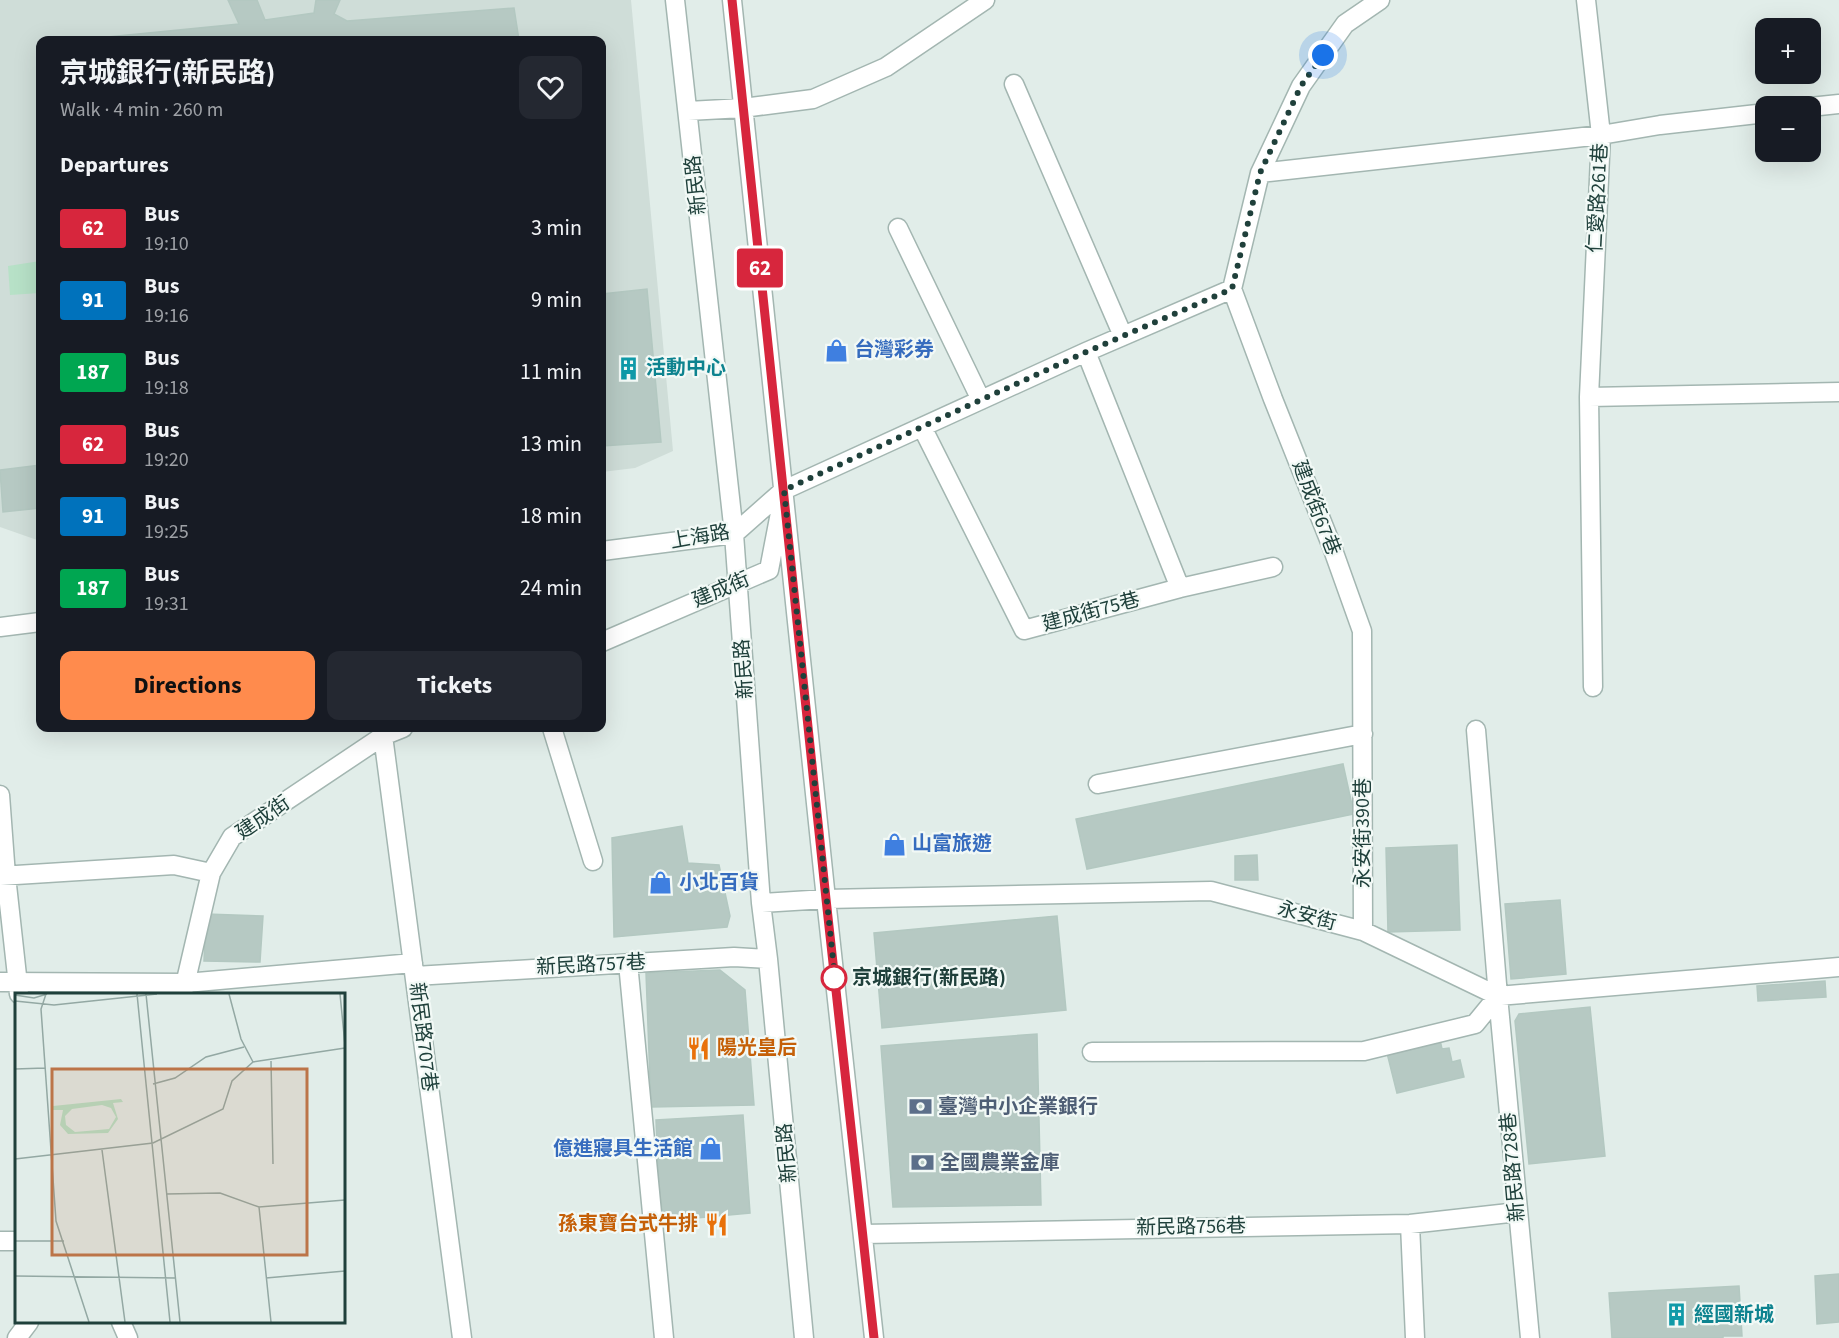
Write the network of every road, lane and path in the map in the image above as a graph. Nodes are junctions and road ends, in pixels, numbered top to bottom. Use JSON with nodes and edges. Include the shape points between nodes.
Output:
{"nodes":[{"id":1,"x":675,"y":0,"type":"edge"},
{"id":2,"x":732,"y":0,"type":"edge"},
{"id":3,"x":985,"y":0,"type":"edge"},
{"id":4,"x":1380,"y":0,"type":"edge"},
{"id":5,"x":1586,"y":0,"type":"edge"},
{"id":6,"x":1014,"y":84,"type":"dead end"},
{"id":7,"x":1839,"y":104,"type":"edge"},
{"id":8,"x":1821,"y":106,"type":"edge"},
{"id":9,"x":743,"y":108,"type":"junction"},
{"id":10,"x":688,"y":111,"type":"junction"},
{"id":11,"x":1755,"y":113,"type":"edge"},
{"id":12,"x":1601,"y":135,"type":"junction"},
{"id":13,"x":1260,"y":173,"type":"junction"},
{"id":14,"x":898,"y":228,"type":"dead end"},
{"id":15,"x":1232,"y":289,"type":"junction"},
{"id":16,"x":1124,"y":336,"type":"junction"},
{"id":17,"x":1086,"y":352,"type":"junction"},
{"id":18,"x":1839,"y":392,"type":"edge"},
{"id":19,"x":1589,"y":397,"type":"junction"},
{"id":20,"x":981,"y":400,"type":"junction"},
{"id":21,"x":922,"y":427,"type":"junction"},
{"id":22,"x":784,"y":490,"type":"junction"},
{"id":23,"x":734,"y":534,"type":"junction"},
{"id":24,"x":606,"y":550,"type":"edge"},
{"id":25,"x":1273,"y":567,"type":"dead end"},
{"id":26,"x":737,"y":583,"type":"junction"},
{"id":27,"x":1180,"y":588,"type":"junction"},
{"id":28,"x":36,"y":622,"type":"edge"},
{"id":29,"x":0,"y":627,"type":"edge"},
{"id":30,"x":606,"y":640,"type":"edge"},
{"id":31,"x":1593,"y":687,"type":"dead end"},
{"id":32,"x":1476,"y":730,"type":"dead end"},
{"id":33,"x":383,"y":732,"type":"edge"},
{"id":34,"x":553,"y":732,"type":"edge"},
{"id":35,"x":1363,"y":734,"type":"junction"},
{"id":36,"x":1098,"y":784,"type":"dead end"},
{"id":37,"x":0,"y":795,"type":"edge"},
{"id":38,"x":593,"y":861,"type":"dead end"},
{"id":39,"x":211,"y":873,"type":"junction"},
{"id":40,"x":3,"y":876,"type":"edge"},
{"id":41,"x":826,"y":899,"type":"junction"},
{"id":42,"x":762,"y":903,"type":"junction"},
{"id":43,"x":1363,"y":931,"type":"junction"},
{"id":44,"x":768,"y":959,"type":"junction"},
{"id":45,"x":628,"y":963,"type":"junction"},
{"id":46,"x":1839,"y":967,"type":"edge"},
{"id":47,"x":414,"y":970,"type":"junction"},
{"id":48,"x":12,"y":986,"type":"edge"},
{"id":49,"x":184,"y":989,"type":"edge"},
{"id":50,"x":1498,"y":996,"type":"junction"},
{"id":51,"x":1092,"y":1052,"type":"dead end"},
{"id":52,"x":1518,"y":1212,"type":"junction"},
{"id":53,"x":1410,"y":1224,"type":"junction"},
{"id":54,"x":863,"y":1234,"type":"junction"},
{"id":55,"x":28,"y":1323,"type":"edge"},
{"id":56,"x":121,"y":1323,"type":"edge"},
{"id":57,"x":17,"y":1338,"type":"edge"},
{"id":58,"x":128,"y":1338,"type":"edge"},
{"id":59,"x":462,"y":1338,"type":"edge"},
{"id":60,"x":664,"y":1338,"type":"edge"},
{"id":61,"x":804,"y":1338,"type":"edge"},
{"id":62,"x":874,"y":1338,"type":"edge"},
{"id":63,"x":1414,"y":1338,"type":"edge"},
{"id":64,"x":1530,"y":1338,"type":"edge"}],
"edges":[{"from":1,"to":10,"type":"street","name":"新民路"},
{"from":2,"to":9,"type":"street"},
{"from":3,"to":9,"type":"street","via":[[886,67],[813,99]]},
{"from":4,"to":13,"type":"street","via":[[1345,24],[1301,86]]},
{"from":5,"to":12,"type":"street","name":"仁愛路261巷"},
{"from":6,"to":16,"type":"street"},
{"from":7,"to":8,"type":"street"},
{"from":9,"to":10,"type":"street"},
{"from":9,"to":22,"type":"street"},
{"from":10,"to":23,"type":"street","name":"新民路"},
{"from":11,"to":12,"type":"street"},
{"from":12,"to":13,"type":"street"},
{"from":12,"to":19,"type":"street","name":"仁愛路261巷"},
{"from":13,"to":15,"type":"street"},
{"from":14,"to":20,"type":"street"},
{"from":15,"to":16,"type":"street"},
{"from":15,"to":35,"type":"street","name":"建成街67巷","via":[[1362,631]]},
{"from":16,"to":17,"type":"street"},
{"from":17,"to":20,"type":"street"},
{"from":17,"to":27,"type":"street"},
{"from":18,"to":19,"type":"street"},
{"from":19,"to":31,"type":"street","name":"仁愛路261巷"},
{"from":20,"to":21,"type":"street"},
{"from":21,"to":22,"type":"street"},
{"from":21,"to":27,"type":"street","name":"建成街75巷","via":[[1024,630]]},
{"from":22,"to":23,"type":"street","name":"上海路"},
{"from":22,"to":26,"type":"street","name":"建成街","via":[[769,570]]},
{"from":22,"to":41,"type":"street"},
{"from":23,"to":24,"type":"street","name":"上海路"},
{"from":23,"to":26,"type":"street","name":"新民路"},
{"from":25,"to":27,"type":"street","name":"建成街75巷"},
{"from":26,"to":30,"type":"street","name":"建成街"},
{"from":26,"to":42,"type":"street","name":"新民路"},
{"from":28,"to":29,"type":"street"},
{"from":32,"to":50,"type":"street","name":"新民路728巷"},
{"from":33,"to":39,"type":"street","name":"建成街","via":[[232,837]]},
{"from":33,"to":47,"type":"street","name":"新民路707巷"},
{"from":34,"to":38,"type":"street"},
{"from":35,"to":36,"type":"street"},
{"from":35,"to":43,"type":"street","name":"永安街390巷"},
{"from":37,"to":40,"type":"street"},
{"from":39,"to":40,"type":"street","via":[[174,865]]},
{"from":39,"to":49,"type":"street","name":"建成街"},
{"from":40,"to":48,"type":"street"},
{"from":41,"to":42,"type":"street","name":"永安街"},
{"from":41,"to":43,"type":"street","name":"永安街","via":[[1211,891]]},
{"from":41,"to":54,"type":"street"},
{"from":42,"to":44,"type":"street","name":"新民路"},
{"from":43,"to":50,"type":"street","name":"永安街"},
{"from":44,"to":45,"type":"street","name":"新民路757巷"},
{"from":44,"to":61,"type":"street","name":"新民路"},
{"from":45,"to":47,"type":"street","name":"新民路757巷"},
{"from":45,"to":60,"type":"street"},
{"from":46,"to":50,"type":"street"},
{"from":47,"to":49,"type":"street","name":"新民路757巷"},
{"from":47,"to":59,"type":"street","name":"新民路707巷"},
{"from":48,"to":49,"type":"street","name":"新民路757巷"},
{"from":50,"to":51,"type":"street","via":[[1475,1024],[1364,1051]]},
{"from":50,"to":52,"type":"street","name":"新民路728巷"},
{"from":52,"to":53,"type":"street","name":"新民路756巷"},
{"from":52,"to":64,"type":"street","name":"新民路728巷"},
{"from":53,"to":54,"type":"street","name":"新民路756巷"},
{"from":53,"to":63,"type":"street"},
{"from":54,"to":62,"type":"street"},
{"from":55,"to":57,"type":"street"},
{"from":56,"to":58,"type":"street"}]}
